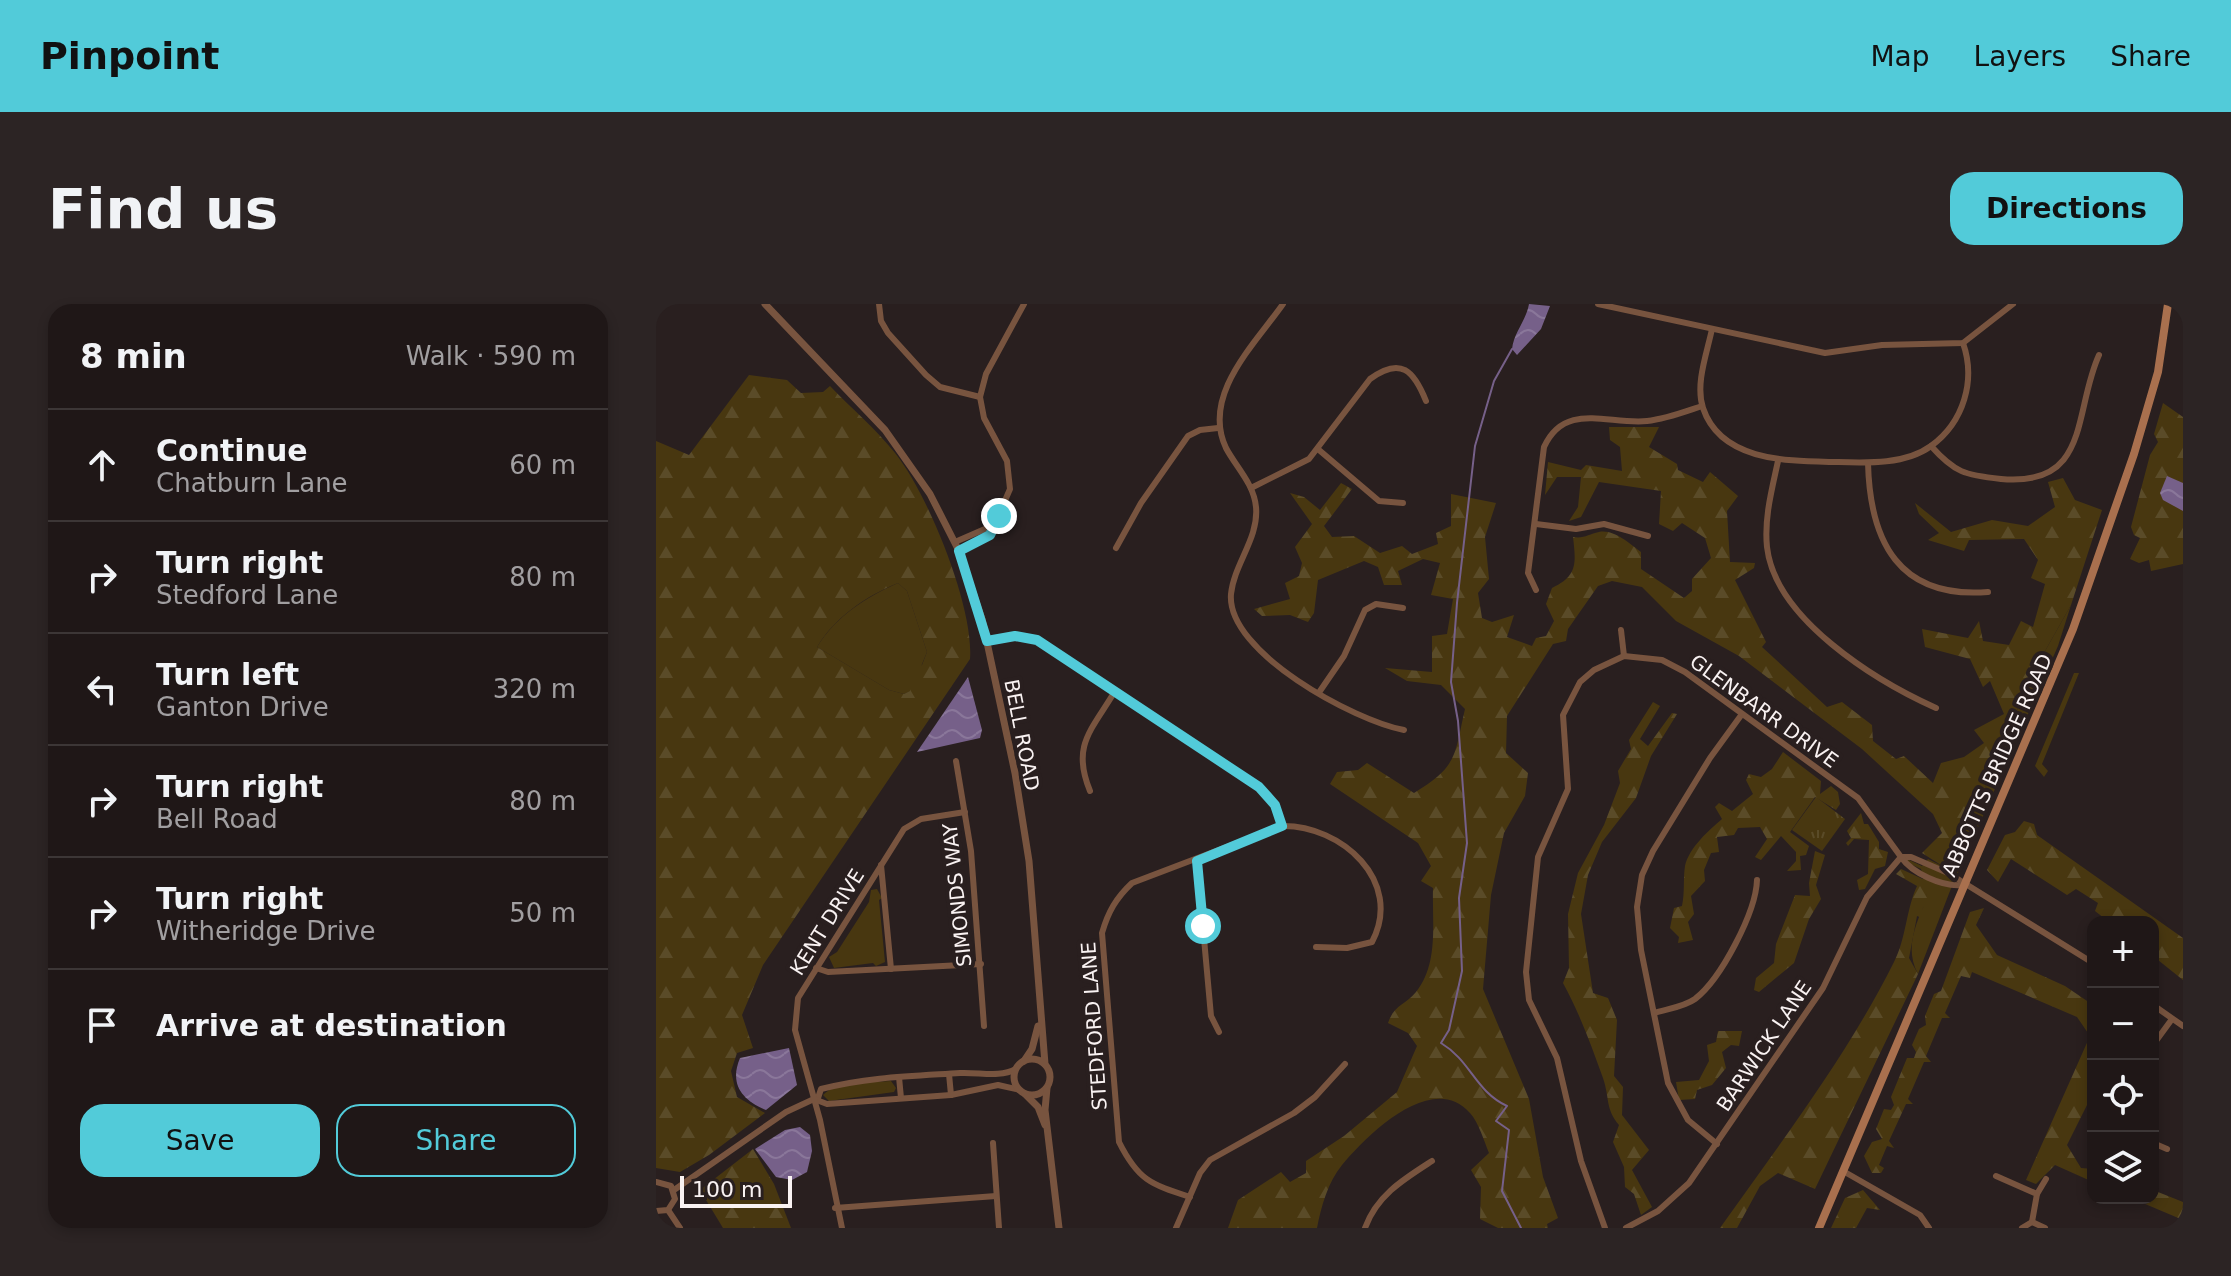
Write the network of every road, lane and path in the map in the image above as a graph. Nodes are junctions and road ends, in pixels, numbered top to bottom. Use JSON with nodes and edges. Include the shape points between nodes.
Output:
{"nodes":[{"id":1,"x":765,"y":304,"type":"edge"},
{"id":2,"x":879,"y":304,"type":"edge"},
{"id":3,"x":1024,"y":304,"type":"edge"},
{"id":4,"x":1283,"y":304,"type":"edge"},
{"id":5,"x":1598,"y":304,"type":"edge"},
{"id":6,"x":1649,"y":304,"type":"edge"},
{"id":7,"x":2168,"y":304,"type":"edge"},
{"id":8,"x":2010,"y":306,"type":"edge"},
{"id":9,"x":1646,"y":312,"type":"junction"},
{"id":10,"x":1712,"y":329,"type":"junction"},
{"id":11,"x":1963,"y":343,"type":"junction"},
{"id":12,"x":2099,"y":355,"type":"dead end"},
{"id":13,"x":980,"y":397,"type":"junction"},
{"id":14,"x":1426,"y":401,"type":"dead end"},
{"id":15,"x":1702,"y":406,"type":"junction"},
{"id":16,"x":1218,"y":428,"type":"junction"},
{"id":17,"x":1931,"y":446,"type":"junction"},
{"id":18,"x":1319,"y":450,"type":"junction"},
{"id":19,"x":1778,"y":461,"type":"junction"},
{"id":20,"x":1868,"y":463,"type":"junction"},
{"id":21,"x":1251,"y":488,"type":"junction"},
{"id":22,"x":1403,"y":503,"type":"dead end"},
{"id":23,"x":1536,"y":524,"type":"junction"},
{"id":24,"x":994,"y":525,"type":"junction"},
{"id":25,"x":1648,"y":536,"type":"dead end"},
{"id":26,"x":955,"y":542,"type":"junction"},
{"id":27,"x":1116,"y":548,"type":"dead end"},
{"id":28,"x":959,"y":551,"type":"junction"},
{"id":29,"x":1536,"y":590,"type":"dead end"},
{"id":30,"x":1988,"y":592,"type":"dead end"},
{"id":31,"x":1403,"y":608,"type":"dead end"},
{"id":32,"x":1621,"y":630,"type":"dead end"},
{"id":33,"x":987,"y":641,"type":"junction"},
{"id":34,"x":1624,"y":656,"type":"junction"},
{"id":35,"x":1115,"y":691,"type":"junction"},
{"id":36,"x":1320,"y":691,"type":"junction"},
{"id":37,"x":1936,"y":708,"type":"dead end"},
{"id":38,"x":1742,"y":714,"type":"junction"},
{"id":39,"x":1404,"y":730,"type":"dead end"},
{"id":40,"x":956,"y":761,"type":"dead end"},
{"id":41,"x":1090,"y":791,"type":"dead end"},
{"id":42,"x":965,"y":812,"type":"junction"},
{"id":43,"x":1282,"y":826,"type":"junction"},
{"id":44,"x":1901,"y":857,"type":"junction"},
{"id":45,"x":1197,"y":861,"type":"junction"},
{"id":46,"x":881,"y":865,"type":"junction"},
{"id":47,"x":1757,"y":880,"type":"dead end"},
{"id":48,"x":1962,"y":885,"type":"junction"},
{"id":49,"x":1316,"y":947,"type":"dead end"},
{"id":50,"x":2087,"y":959,"type":"edge"},
{"id":51,"x":981,"y":964,"type":"junction"},
{"id":52,"x":816,"y":968,"type":"junction"},
{"id":53,"x":891,"y":969,"type":"junction"},
{"id":54,"x":1042,"y":1005,"type":"junction"},
{"id":55,"x":2159,"y":1009,"type":"edge"},
{"id":56,"x":1654,"y":1013,"type":"junction"},
{"id":57,"x":2172,"y":1019,"type":"junction"},
{"id":58,"x":984,"y":1026,"type":"dead end"},
{"id":59,"x":2183,"y":1026,"type":"edge"},
{"id":60,"x":1219,"y":1032,"type":"dead end"},
{"id":61,"x":2159,"y":1037,"type":"edge"},
{"id":62,"x":1024,"y":1061,"type":"junction"},
{"id":63,"x":1045,"y":1064,"type":"junction"},
{"id":64,"x":1345,"y":1064,"type":"dead end"},
{"id":65,"x":1016,"y":1069,"type":"junction"},
{"id":66,"x":949,"y":1074,"type":"junction"},
{"id":67,"x":899,"y":1077,"type":"junction"},
{"id":68,"x":1047,"y":1088,"type":"junction"},
{"id":69,"x":1022,"y":1092,"type":"junction"},
{"id":70,"x":951,"y":1095,"type":"junction"},
{"id":71,"x":901,"y":1098,"type":"junction"},
{"id":72,"x":816,"y":1099,"type":"junction"},
{"id":73,"x":1051,"y":1140,"type":"junction"},
{"id":74,"x":993,"y":1143,"type":"dead end"},
{"id":75,"x":1717,"y":1144,"type":"junction"},
{"id":76,"x":2159,"y":1146,"type":"edge"},
{"id":77,"x":2167,"y":1149,"type":"dead end"},
{"id":78,"x":1432,"y":1161,"type":"dead end"},
{"id":79,"x":1843,"y":1171,"type":"junction"},
{"id":80,"x":1996,"y":1176,"type":"dead end"},
{"id":81,"x":2046,"y":1179,"type":"dead end"},
{"id":82,"x":656,"y":1182,"type":"edge"},
{"id":83,"x":674,"y":1190,"type":"junction"},
{"id":84,"x":2037,"y":1194,"type":"junction"},
{"id":85,"x":996,"y":1196,"type":"junction"},
{"id":86,"x":1190,"y":1197,"type":"junction"},
{"id":87,"x":835,"y":1208,"type":"junction"},
{"id":88,"x":668,"y":1210,"type":"junction"},
{"id":89,"x":656,"y":1211,"type":"edge"},
{"id":90,"x":2032,"y":1222,"type":"junction"},
{"id":91,"x":680,"y":1228,"type":"edge"},
{"id":92,"x":842,"y":1228,"type":"edge"},
{"id":93,"x":999,"y":1228,"type":"edge"},
{"id":94,"x":1059,"y":1228,"type":"edge"},
{"id":95,"x":1176,"y":1228,"type":"edge"},
{"id":96,"x":1365,"y":1228,"type":"edge"},
{"id":97,"x":1605,"y":1228,"type":"edge"},
{"id":98,"x":1626,"y":1228,"type":"edge"},
{"id":99,"x":1819,"y":1228,"type":"edge"},
{"id":100,"x":1929,"y":1228,"type":"edge"},
{"id":101,"x":2022,"y":1228,"type":"edge"},
{"id":102,"x":2045,"y":1228,"type":"edge"}],
"edges":[{"from":1,"to":26,"type":"street","name":"BELL ROAD","via":[[885,430],[918,475]]},
{"from":2,"to":13,"type":"street","via":[[888,333],[926,375],[940,387]]},
{"from":3,"to":13,"type":"street","via":[[986,374]]},
{"from":4,"to":16,"type":"street","via":[[1222,392]]},
{"from":5,"to":9,"type":"street"},
{"from":6,"to":9,"type":"street"},
{"from":7,"to":48,"type":"main road","name":"ABBOTTS BRIDGE ROAD","via":[[2158,372],[2104,546],[2042,705]]},
{"from":8,"to":11,"type":"street"},
{"from":9,"to":10,"type":"street"},
{"from":10,"to":11,"type":"street","via":[[1825,353]]},
{"from":10,"to":15,"type":"street","via":[[1701,381]]},
{"from":11,"to":17,"type":"street","via":[[1970,364],[1964,401]]},
{"from":12,"to":17,"type":"street","via":[[2069,456],[2053,471],[2021,479],[1969,475],[1950,468]]},
{"from":13,"to":24,"type":"street","via":[[984,418],[1007,461],[1010,489]]},
{"from":14,"to":18,"type":"street","via":[[1417,377],[1402,368],[1382,370]]},
{"from":15,"to":19,"type":"street","via":[[1725,439]]},
{"from":15,"to":23,"type":"street","via":[[1644,422],[1560,423],[1544,447]]},
{"from":16,"to":21,"type":"street"},
{"from":16,"to":27,"type":"street","via":[[1188,436]]},
{"from":17,"to":20,"type":"street"},
{"from":18,"to":21,"type":"street","via":[[1290,471]]},
{"from":18,"to":22,"type":"street","via":[[1379,501]]},
{"from":19,"to":20,"type":"street"},
{"from":19,"to":37,"type":"street","via":[[1767,510],[1767,549],[1785,592],[1815,630],[1861,668]]},
{"from":20,"to":30,"type":"street","via":[[1869,503],[1880,540],[1898,562],[1920,580],[1947,591]]},
{"from":21,"to":36,"type":"street","via":[[1254,533],[1234,584],[1233,616],[1261,654]]},
{"from":23,"to":25,"type":"street","via":[[1576,529],[1604,524]]},
{"from":23,"to":29,"type":"street","via":[[1528,573]]},
{"from":24,"to":26,"type":"street"},
{"from":24,"to":28,"type":"street","via":[[990,535]]},
{"from":26,"to":28,"type":"street","name":"BELL ROAD"},
{"from":28,"to":33,"type":"street","name":"BELL ROAD"},
{"from":31,"to":36,"type":"street","via":[[1376,604],[1365,610]]},
{"from":32,"to":34,"type":"street"},
{"from":33,"to":35,"type":"street","via":[[1015,636],[1037,640]]},
{"from":33,"to":54,"type":"street","name":"BELL ROAD","via":[[1029,861]]},
{"from":34,"to":38,"type":"street","name":"GLENBARR DRIVE","via":[[1662,660]]},
{"from":34,"to":97,"type":"street","via":[[1580,682],[1563,715],[1568,789],[1538,857],[1526,972],[1529,1000],[1557,1058],[1581,1161]]},
{"from":35,"to":41,"type":"street","via":[[1080,753]]},
{"from":35,"to":43,"type":"street","via":[[1259,787],[1275,805]]},
{"from":36,"to":39,"type":"street","via":[[1383,726]]},
{"from":38,"to":44,"type":"street","name":"GLENBARR DRIVE","via":[[1858,798]]},
{"from":38,"to":56,"type":"street","via":[[1642,875],[1636,920]]},
{"from":40,"to":42,"type":"street","name":"SIMONDS WAY"},
{"from":42,"to":46,"type":"street","name":"KENT DRIVE","via":[[915,821]]},
{"from":42,"to":51,"type":"street","name":"SIMONDS WAY"},
{"from":43,"to":45,"type":"street","name":"STEDFORD LANE"},
{"from":43,"to":49,"type":"street","via":[[1322,832],[1345,845],[1362,859],[1375,881],[1381,925],[1372,942]]},
{"from":44,"to":48,"type":"street","via":[[1948,873]]},
{"from":44,"to":75,"type":"street","name":"BARWICK LANE","via":[[1867,897],[1823,988]]},
{"from":45,"to":60,"type":"street","via":[[1211,1016]]},
{"from":45,"to":86,"type":"street","name":"STEDFORD LANE","via":[[1132,883],[1117,898],[1102,933],[1119,1142],[1133,1170],[1147,1181]]},
{"from":46,"to":52,"type":"street","name":"KENT DRIVE"},
{"from":46,"to":53,"type":"street"},
{"from":47,"to":56,"type":"street","via":[[1752,913],[1709,982],[1696,998]]},
{"from":48,"to":50,"type":"street","via":[[1999,902]]},
{"from":48,"to":79,"type":"main road","name":"ABBOTTS BRIDGE ROAD"},
{"from":51,"to":53,"type":"street"},
{"from":51,"to":58,"type":"street","name":"SIMONDS WAY"},
{"from":52,"to":53,"type":"street"},
{"from":52,"to":72,"type":"street","name":"KENT DRIVE","via":[[798,998],[795,1020]]},
{"from":54,"to":62,"type":"street","name":"BELL ROAD","via":[[1036,1039]]},
{"from":54,"to":63,"type":"street","name":"BELL ROAD"},
{"from":55,"to":57,"type":"street"},
{"from":56,"to":75,"type":"street","via":[[1678,1107]]},
{"from":57,"to":59,"type":"street"},
{"from":57,"to":61,"type":"street"},
{"from":62,"to":63,"type":"street"},
{"from":62,"to":65,"type":"street","name":"BELL ROAD"},
{"from":63,"to":68,"type":"street","name":"BELL ROAD","via":[[1050,1071]]},
{"from":64,"to":86,"type":"street","via":[[1294,1113],[1210,1160]]},
{"from":65,"to":66,"type":"street","via":[[998,1075]]},
{"from":65,"to":69,"type":"street","name":"BELL ROAD"},
{"from":66,"to":67,"type":"street"},
{"from":66,"to":70,"type":"street"},
{"from":67,"to":71,"type":"street"},
{"from":67,"to":72,"type":"street","via":[[821,1089]]},
{"from":68,"to":69,"type":"street","via":[[1037,1094]]},
{"from":68,"to":73,"type":"street","name":"BELL ROAD"},
{"from":69,"to":70,"type":"street","via":[[998,1085]]},
{"from":69,"to":73,"type":"street","name":"BELL ROAD","via":[[1038,1107]]},
{"from":70,"to":71,"type":"street"},
{"from":71,"to":72,"type":"street","via":[[827,1104]]},
{"from":72,"to":83,"type":"street","via":[[786,1112]]},
{"from":72,"to":87,"type":"street","name":"KENT DRIVE"},
{"from":73,"to":94,"type":"street","name":"BELL ROAD"},
{"from":74,"to":85,"type":"street"},
{"from":75,"to":98,"type":"street","name":"BARWICK LANE","via":[[1675,1198]]},
{"from":76,"to":77,"type":"street"},
{"from":78,"to":96,"type":"street","via":[[1393,1187],[1372,1210]]},
{"from":79,"to":99,"type":"main road","name":"ABBOTTS BRIDGE ROAD"},
{"from":79,"to":100,"type":"street","via":[[1920,1215]]},
{"from":80,"to":84,"type":"street"},
{"from":81,"to":84,"type":"street"},
{"from":82,"to":83,"type":"street"},
{"from":83,"to":88,"type":"street"},
{"from":84,"to":90,"type":"street"},
{"from":85,"to":87,"type":"street"},
{"from":85,"to":93,"type":"street"},
{"from":86,"to":95,"type":"street"},
{"from":87,"to":92,"type":"street","name":"KENT DRIVE"},
{"from":88,"to":89,"type":"street"},
{"from":88,"to":91,"type":"street"},
{"from":90,"to":101,"type":"street"},
{"from":90,"to":102,"type":"street"}]}
